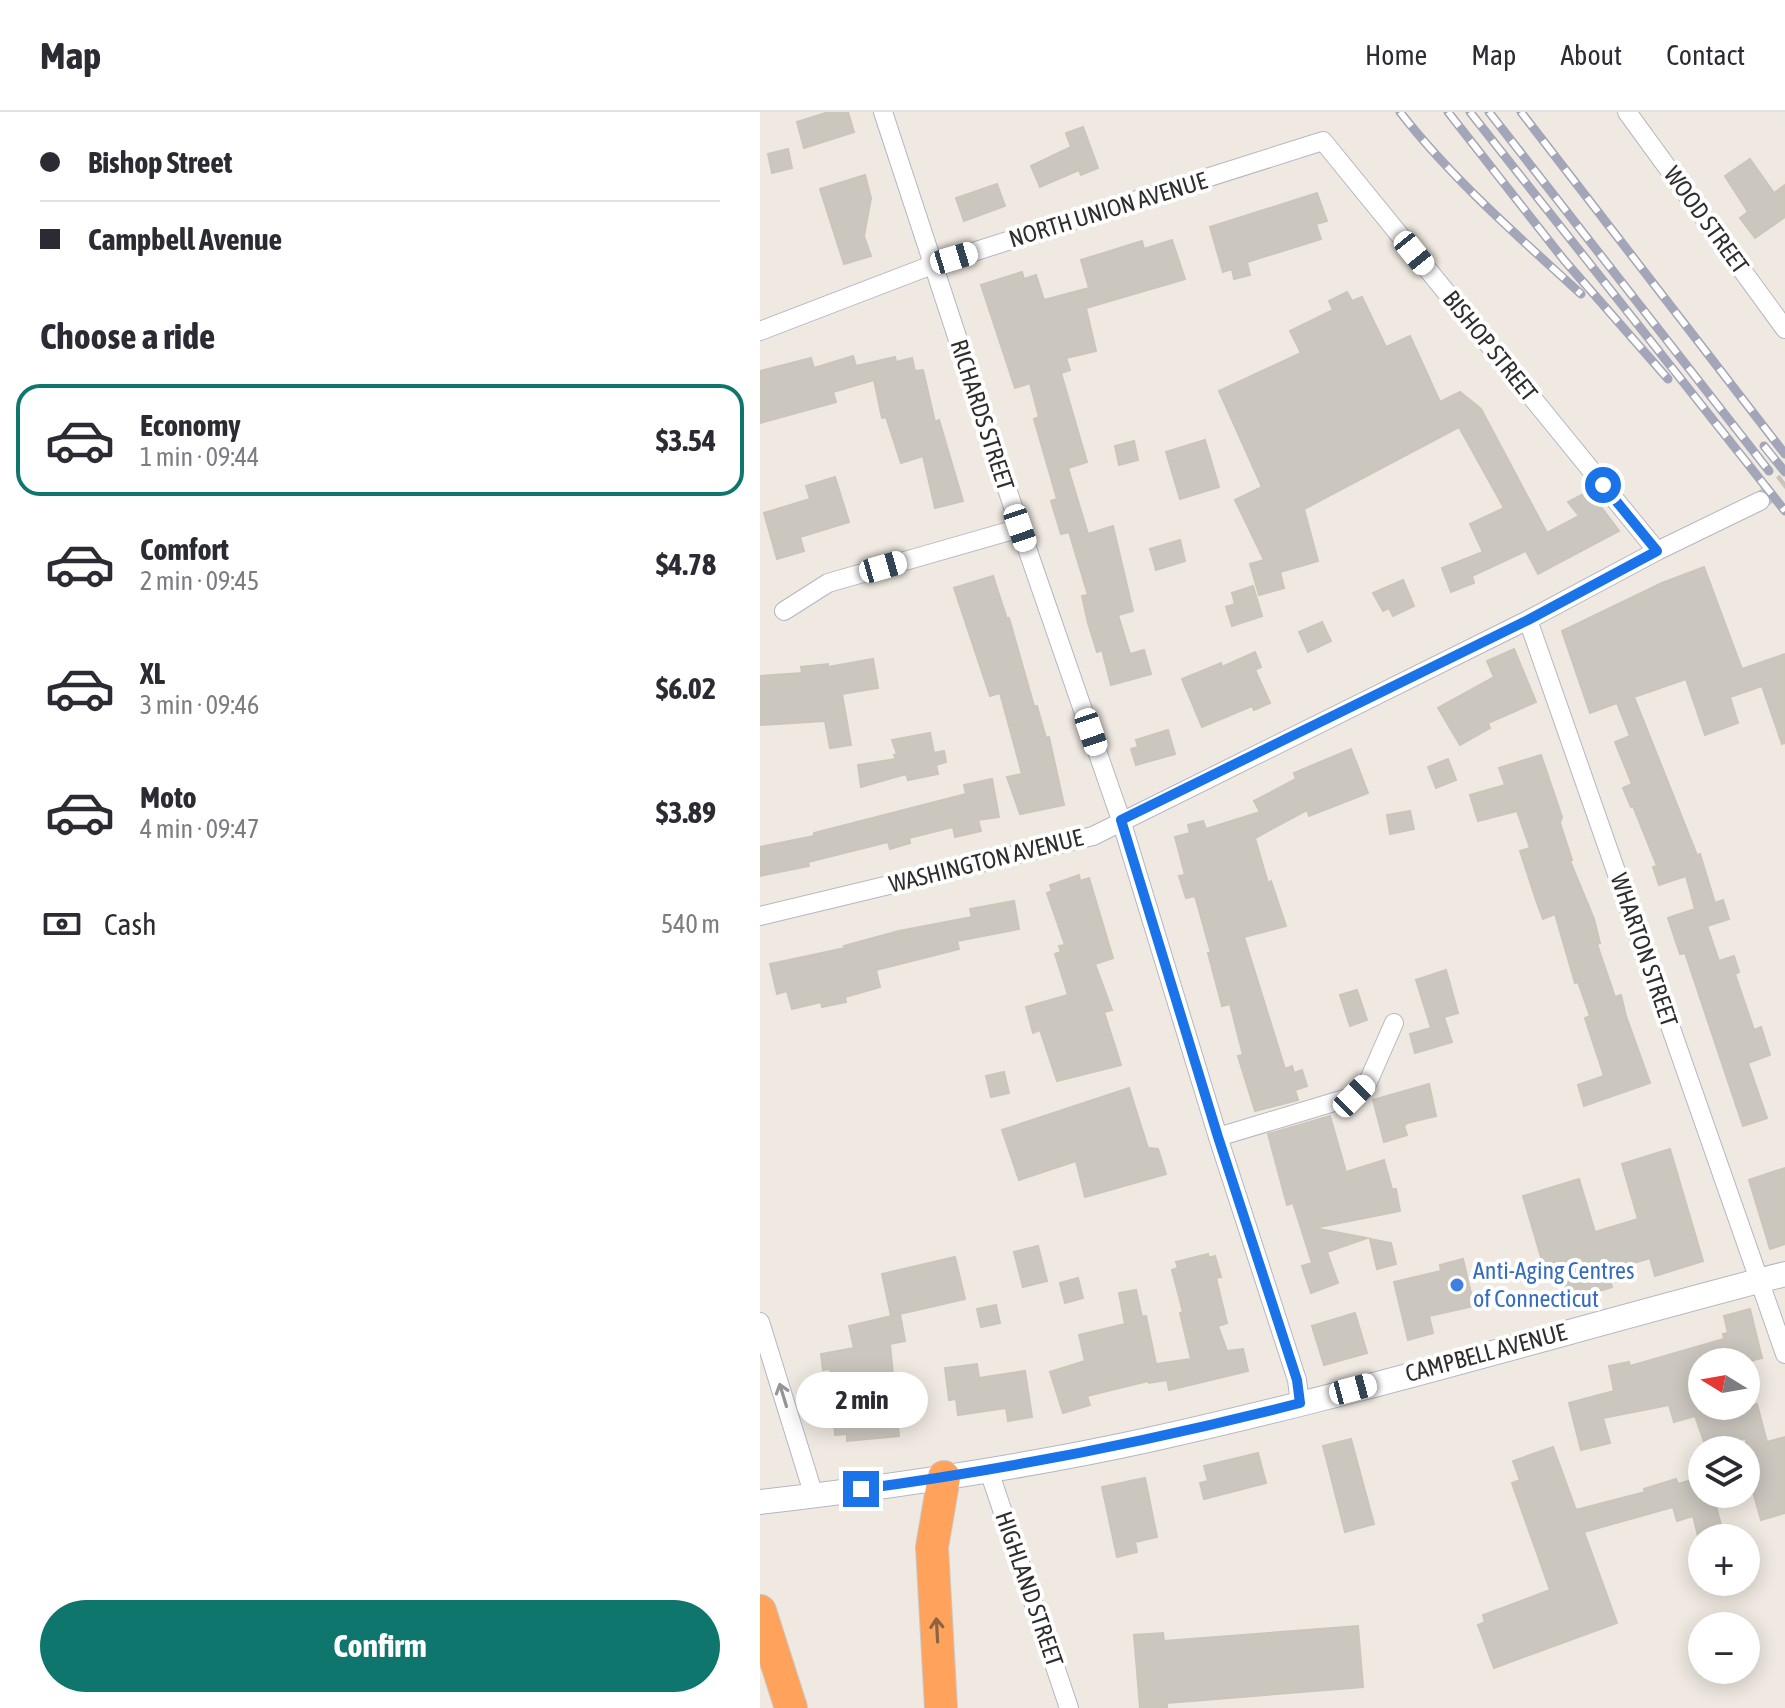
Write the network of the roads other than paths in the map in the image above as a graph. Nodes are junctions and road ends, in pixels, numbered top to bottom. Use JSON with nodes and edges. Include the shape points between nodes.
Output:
{"nodes":[{"id":1,"x":883,"y":112,"type":"edge"},
{"id":2,"x":1627,"y":112,"type":"edge"},
{"id":3,"x":1323,"y":141,"type":"joint"},
{"id":4,"x":932,"y":265,"type":"junction"},
{"id":5,"x":1785,"y":329,"type":"edge"},
{"id":6,"x":760,"y":331,"type":"edge"},
{"id":7,"x":1760,"y":501,"type":"tunnel mouth"},
{"id":8,"x":1020,"y":528,"type":"junction"},
{"id":9,"x":1657,"y":551,"type":"junction"},
{"id":10,"x":784,"y":611,"type":"dead end"},
{"id":11,"x":1528,"y":620,"type":"junction"},
{"id":12,"x":1121,"y":820,"type":"junction"},
{"id":13,"x":760,"y":916,"type":"edge"},
{"id":14,"x":1394,"y":1023,"type":"dead end"},
{"id":15,"x":1218,"y":1137,"type":"junction"},
{"id":16,"x":1785,"y":1274,"type":"edge"},
{"id":17,"x":1761,"y":1280,"type":"junction"},
{"id":18,"x":760,"y":1322,"type":"edge"},
{"id":19,"x":1785,"y":1354,"type":"edge"},
{"id":20,"x":1300,"y":1403,"type":"junction"},
{"id":21,"x":989,"y":1471,"type":"junction"},
{"id":22,"x":944,"y":1477,"type":"junction"},
{"id":23,"x":814,"y":1496,"type":"junction"},
{"id":24,"x":760,"y":1502,"type":"edge"},
{"id":25,"x":760,"y":1611,"type":"edge"},
{"id":26,"x":791,"y":1708,"type":"edge"},
{"id":27,"x":941,"y":1708,"type":"edge"},
{"id":28,"x":1069,"y":1708,"type":"edge"}],
"edges":[{"from":1,"to":4,"type":"street","name":"RICHARDS STREET"},
{"from":2,"to":5,"type":"street","name":"WOOD STREET"},
{"from":3,"to":4,"type":"street","name":"NORTH UNION AVENUE"},
{"from":3,"to":9,"type":"street","name":"BISHOP STREET"},
{"from":4,"to":6,"type":"street","name":"NORTH UNION AVENUE"},
{"from":4,"to":8,"type":"street","name":"RICHARDS STREET"},
{"from":7,"to":9,"type":"street","name":"WASHINGTON AVENUE"},
{"from":8,"to":10,"type":"street","via":[[828,583]]},
{"from":8,"to":12,"type":"street","name":"RICHARDS STREET"},
{"from":9,"to":11,"type":"street","name":"WASHINGTON AVENUE"},
{"from":11,"to":12,"type":"street","name":"WASHINGTON AVENUE"},
{"from":11,"to":17,"type":"street","name":"WHARTON STREET"},
{"from":12,"to":13,"type":"street","name":"WASHINGTON AVENUE","via":[[1093,836]]},
{"from":12,"to":15,"type":"street","name":"RICHARDS STREET"},
{"from":14,"to":15,"type":"street","via":[[1368,1082],[1354,1096]]},
{"from":15,"to":20,"type":"street","name":"RICHARDS STREET"},
{"from":16,"to":17,"type":"main road","name":"CAMPBELL AVENUE"},
{"from":17,"to":19,"type":"street","name":"WHARTON STREET"},
{"from":17,"to":20,"type":"main road","name":"CAMPBELL AVENUE"},
{"from":23,"to":18,"type":"street","one_way":true},
{"from":20,"to":21,"type":"main road","name":"CAMPBELL AVENUE","via":[[1150,1440]]},
{"from":21,"to":22,"type":"main road","name":"CAMPBELL AVENUE"},
{"from":21,"to":28,"type":"street","name":"HIGHLAND STREET"},
{"from":22,"to":23,"type":"main road","name":"CAMPBELL AVENUE"},
{"from":27,"to":22,"type":"highway","one_way":true,"via":[[932,1547]]},
{"from":23,"to":24,"type":"main road","name":"CAMPBELL AVENUE"},
{"from":25,"to":26,"type":"highway"}]}
